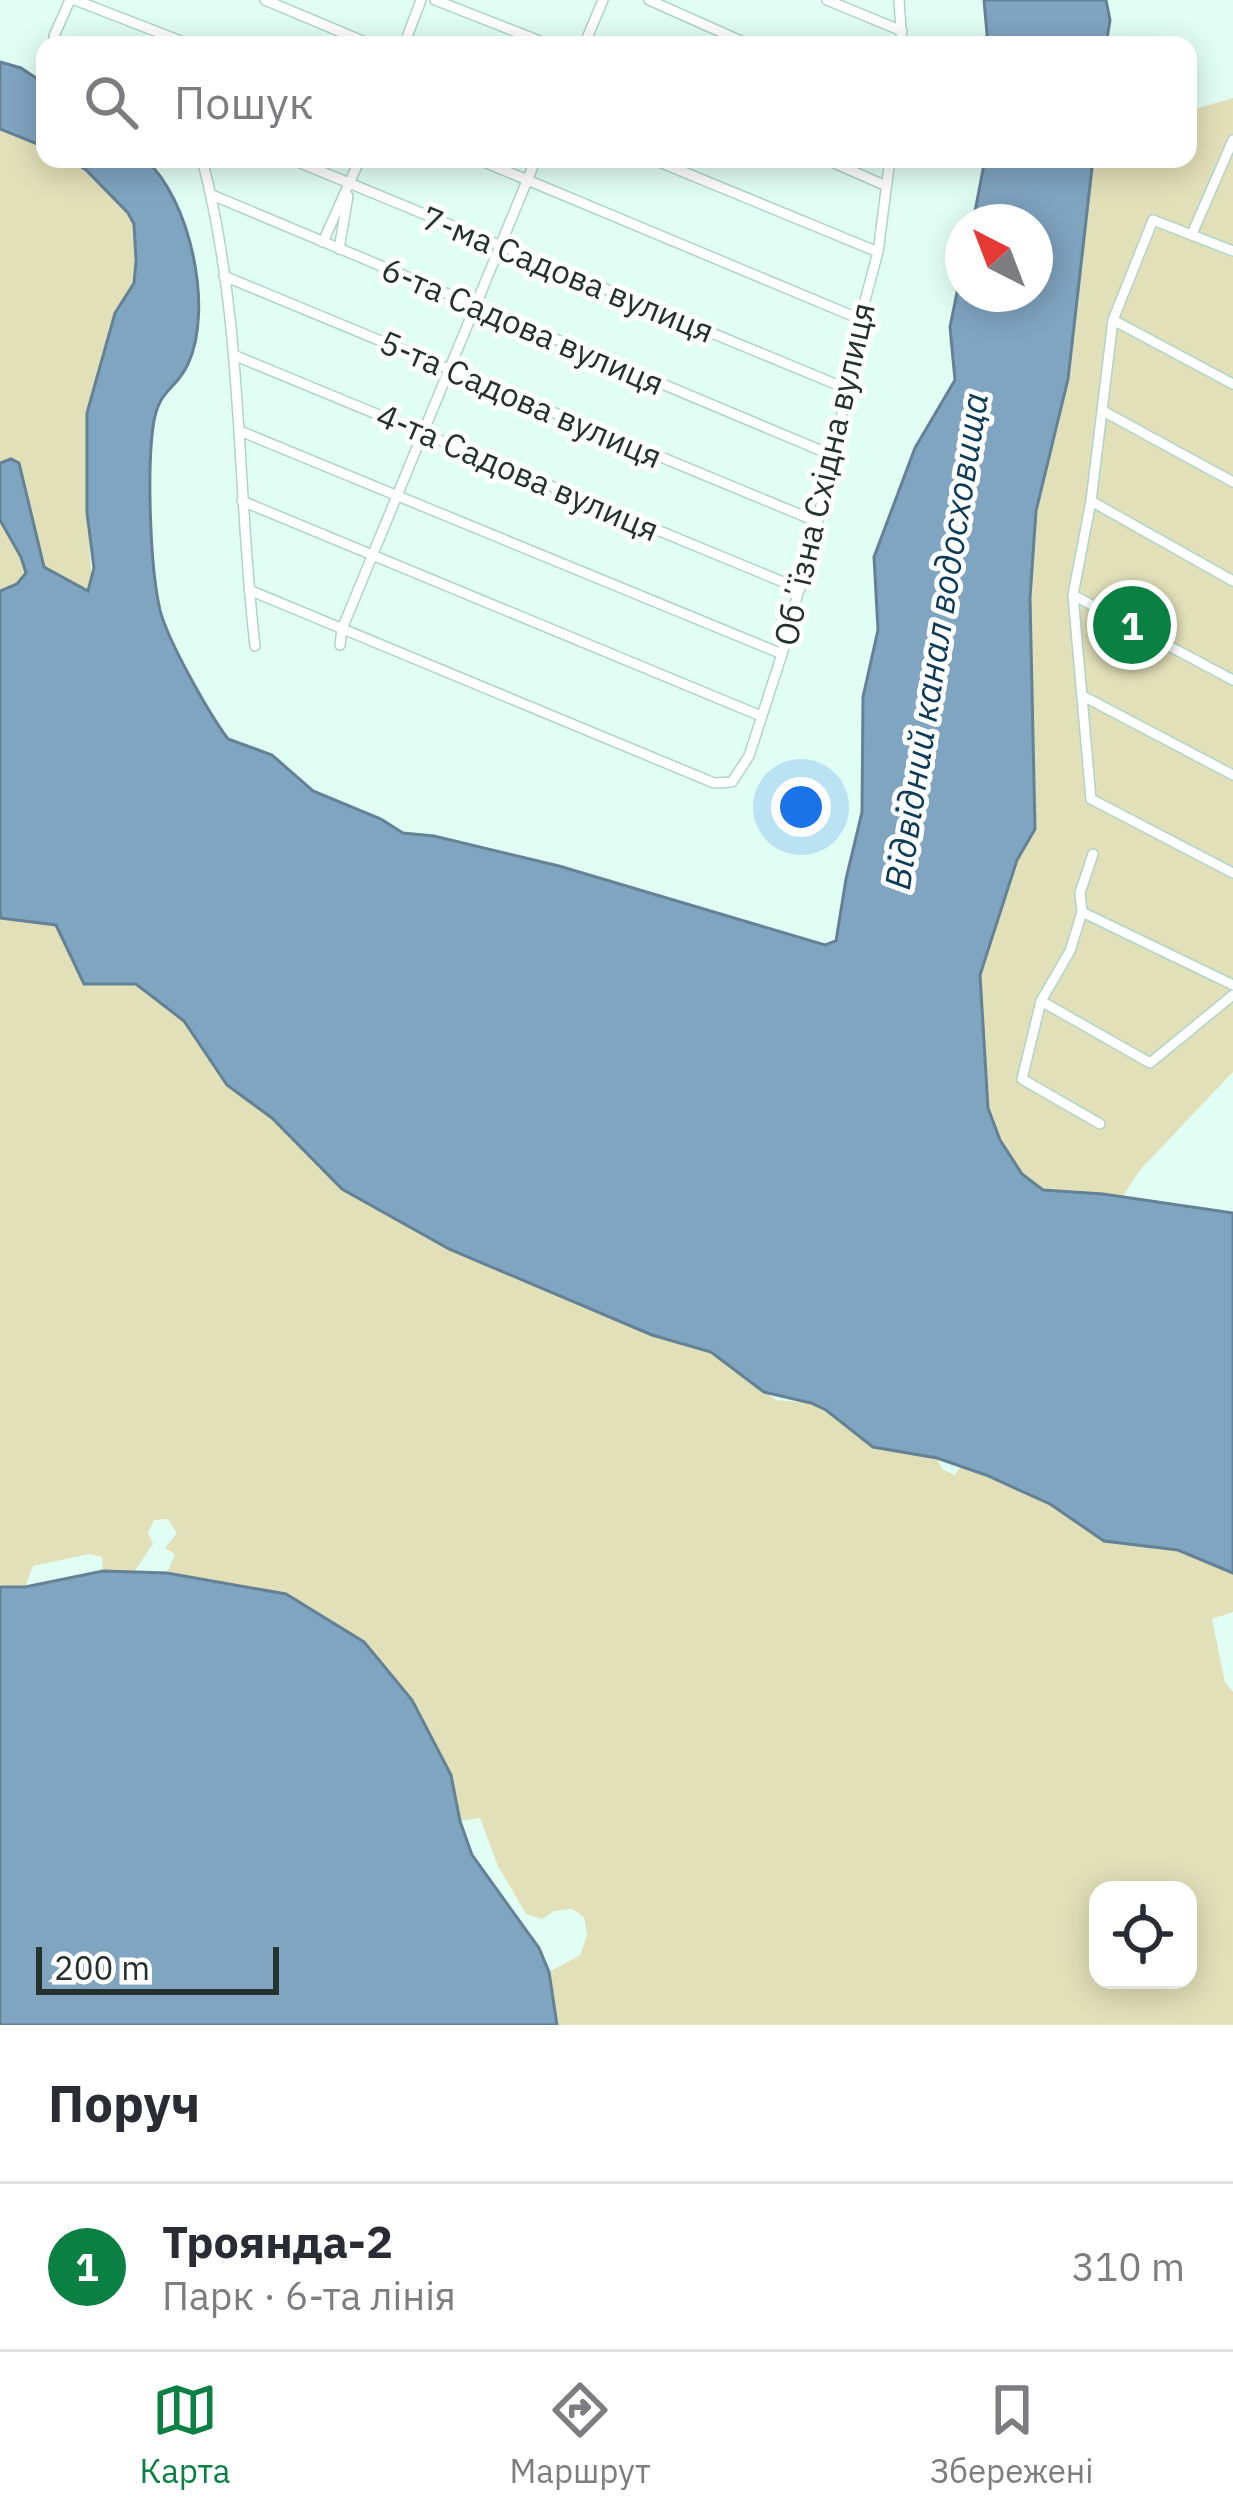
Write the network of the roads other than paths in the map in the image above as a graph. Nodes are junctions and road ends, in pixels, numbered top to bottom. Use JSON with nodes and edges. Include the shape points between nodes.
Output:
{"nodes":[{"id":1,"x":73,"y":0,"type":"edge"},
{"id":2,"x":265,"y":0,"type":"edge"},
{"id":3,"x":422,"y":0,"type":"edge"},
{"id":4,"x":435,"y":0,"type":"edge"},
{"id":5,"x":603,"y":0,"type":"edge"},
{"id":6,"x":650,"y":0,"type":"edge"},
{"id":7,"x":827,"y":0,"type":"edge"},
{"id":8,"x":899,"y":0,"type":"edge"},
{"id":9,"x":902,"y":31,"type":"junction"},
{"id":10,"x":55,"y":36,"type":"edge"},
{"id":11,"x":167,"y":36,"type":"edge"},
{"id":12,"x":351,"y":36,"type":"edge"},
{"id":13,"x":408,"y":36,"type":"edge"},
{"id":14,"x":527,"y":36,"type":"edge"},
{"id":15,"x":588,"y":36,"type":"edge"},
{"id":16,"x":730,"y":36,"type":"edge"},
{"id":17,"x":902,"y":36,"type":"edge"},
{"id":18,"x":1233,"y":140,"type":"edge"},
{"id":19,"x":1228,"y":164,"type":"edge"},
{"id":20,"x":204,"y":168,"type":"edge"},
{"id":21,"x":311,"y":168,"type":"edge"},
{"id":22,"x":357,"y":168,"type":"edge"},
{"id":23,"x":499,"y":168,"type":"edge"},
{"id":24,"x":532,"y":168,"type":"edge"},
{"id":25,"x":674,"y":168,"type":"edge"},
{"id":26,"x":845,"y":168,"type":"edge"},
{"id":27,"x":888,"y":168,"type":"edge"},
{"id":28,"x":526,"y":179,"type":"junction"},
{"id":29,"x":350,"y":185,"type":"junction"},
{"id":30,"x":884,"y":185,"type":"junction"},
{"id":31,"x":212,"y":195,"type":"junction"},
{"id":32,"x":1192,"y":234,"type":"junction"},
{"id":33,"x":323,"y":242,"type":"junction"},
{"id":34,"x":499,"y":246,"type":"junction"},
{"id":35,"x":339,"y":249,"type":"junction"},
{"id":36,"x":1233,"y":251,"type":"edge"},
{"id":37,"x":878,"y":252,"type":"junction"},
{"id":38,"x":224,"y":276,"type":"junction"},
{"id":39,"x":475,"y":306,"type":"junction"},
{"id":40,"x":860,"y":319,"type":"junction"},
{"id":41,"x":1113,"y":320,"type":"junction"},
{"id":42,"x":236,"y":356,"type":"junction"},
{"id":43,"x":452,"y":370,"type":"junction"},
{"id":44,"x":1233,"y":384,"type":"edge"},
{"id":45,"x":845,"y":388,"type":"junction"},
{"id":46,"x":1102,"y":411,"type":"junction"},
{"id":47,"x":240,"y":431,"type":"junction"},
{"id":48,"x":425,"y":433,"type":"junction"},
{"id":49,"x":833,"y":456,"type":"junction"},
{"id":50,"x":1233,"y":482,"type":"edge"},
{"id":51,"x":399,"y":493,"type":"junction"},
{"id":52,"x":242,"y":501,"type":"junction"},
{"id":53,"x":1091,"y":501,"type":"junction"},
{"id":54,"x":818,"y":522,"type":"junction"},
{"id":55,"x":373,"y":557,"type":"junction"},
{"id":56,"x":1233,"y":581,"type":"edge"},
{"id":57,"x":800,"y":589,"type":"junction"},
{"id":58,"x":249,"y":590,"type":"junction"},
{"id":59,"x":1073,"y":595,"type":"junction"},
{"id":60,"x":342,"y":629,"type":"junction"},
{"id":61,"x":340,"y":645,"type":"dead end"},
{"id":62,"x":255,"y":646,"type":"dead end"},
{"id":63,"x":782,"y":654,"type":"junction"},
{"id":64,"x":1233,"y":680,"type":"edge"},
{"id":65,"x":1083,"y":696,"type":"junction"},
{"id":66,"x":761,"y":716,"type":"junction"},
{"id":67,"x":1233,"y":775,"type":"edge"},
{"id":68,"x":1093,"y":854,"type":"dead end"},
{"id":69,"x":1233,"y":873,"type":"edge"},
{"id":70,"x":1082,"y":911,"type":"junction"},
{"id":71,"x":1233,"y":985,"type":"edge"},
{"id":72,"x":1233,"y":995,"type":"edge"},
{"id":73,"x":1041,"y":1000,"type":"junction"},
{"id":74,"x":1100,"y":1124,"type":"dead end"}],
"edges":[{"from":1,"to":10,"type":"street"},
{"from":1,"to":11,"type":"street"},
{"from":2,"to":12,"type":"street"},
{"from":3,"to":13,"type":"street"},
{"from":4,"to":14,"type":"street"},
{"from":5,"to":15,"type":"street"},
{"from":6,"to":16,"type":"street"},
{"from":7,"to":9,"type":"street"},
{"from":8,"to":9,"type":"street"},
{"from":9,"to":17,"type":"street"},
{"from":18,"to":19,"type":"street"},
{"from":19,"to":32,"type":"street"},
{"from":20,"to":31,"type":"street"},
{"from":21,"to":29,"type":"street","name":"7-ма Садова вулиця"},
{"from":22,"to":29,"type":"street"},
{"from":23,"to":28,"type":"street"},
{"from":24,"to":28,"type":"street"},
{"from":25,"to":37,"type":"street"},
{"from":26,"to":30,"type":"street"},
{"from":27,"to":30,"type":"street","name":"Обʼїзна Східна вулиця"},
{"from":28,"to":34,"type":"street"},
{"from":28,"to":40,"type":"street"},
{"from":29,"to":33,"type":"street"},
{"from":29,"to":34,"type":"street","name":"7-ма Садова вулиця"},
{"from":29,"to":35,"type":"street"},
{"from":30,"to":37,"type":"street","name":"Обʼїзна Східна вулиця"},
{"from":31,"to":33,"type":"street","name":"6-та Садова вулиця"},
{"from":31,"to":38,"type":"street"},
{"from":32,"to":36,"type":"street"},
{"from":32,"to":41,"type":"street","via":[[1154,220]]},
{"from":33,"to":35,"type":"street","name":"6-та Садова вулиця"},
{"from":34,"to":39,"type":"street"},
{"from":34,"to":45,"type":"street","name":"7-ма Садова вулиця"},
{"from":35,"to":39,"type":"street","name":"6-та Садова вулиця"},
{"from":37,"to":40,"type":"street","name":"Обʼїзна Східна вулиця"},
{"from":38,"to":42,"type":"street"},
{"from":38,"to":43,"type":"street","name":"5-та Садова вулиця"},
{"from":39,"to":43,"type":"street"},
{"from":39,"to":49,"type":"street","name":"6-та Садова вулиця"},
{"from":40,"to":45,"type":"street","name":"Обʼїзна Східна вулиця"},
{"from":41,"to":44,"type":"street"},
{"from":41,"to":46,"type":"street"},
{"from":42,"to":47,"type":"street"},
{"from":42,"to":48,"type":"street","name":"4-та Садова вулиця"},
{"from":43,"to":48,"type":"street"},
{"from":43,"to":54,"type":"street","name":"5-та Садова вулиця"},
{"from":45,"to":49,"type":"street","name":"Обʼїзна Східна вулиця"},
{"from":46,"to":50,"type":"street"},
{"from":46,"to":53,"type":"street"},
{"from":47,"to":51,"type":"street"},
{"from":47,"to":52,"type":"street"},
{"from":48,"to":51,"type":"street"},
{"from":48,"to":57,"type":"street","name":"4-та Садова вулиця"},
{"from":49,"to":54,"type":"street","name":"Обʼїзна Східна вулиця"},
{"from":51,"to":55,"type":"street"},
{"from":51,"to":63,"type":"street"},
{"from":52,"to":55,"type":"street"},
{"from":52,"to":58,"type":"street"},
{"from":53,"to":56,"type":"street"},
{"from":53,"to":59,"type":"street"},
{"from":54,"to":57,"type":"street","name":"Обʼїзна Східна вулиця"},
{"from":55,"to":60,"type":"street"},
{"from":55,"to":66,"type":"street"},
{"from":57,"to":63,"type":"street","name":"Обʼїзна Східна вулиця"},
{"from":58,"to":60,"type":"street"},
{"from":58,"to":62,"type":"street"},
{"from":59,"to":64,"type":"street"},
{"from":59,"to":65,"type":"street"},
{"from":60,"to":61,"type":"street"},
{"from":60,"to":66,"type":"street","name":"Обʼїзна Східна вулиця","via":[[714,783],[732,782]]},
{"from":63,"to":66,"type":"street","name":"Обʼїзна Східна вулиця"},
{"from":65,"to":67,"type":"street"},
{"from":65,"to":69,"type":"street","via":[[1091,800]]},
{"from":68,"to":70,"type":"street"},
{"from":70,"to":71,"type":"street"},
{"from":70,"to":73,"type":"street"},
{"from":72,"to":73,"type":"street","via":[[1150,1063]]},
{"from":73,"to":74,"type":"street","via":[[1022,1078]]}]}
